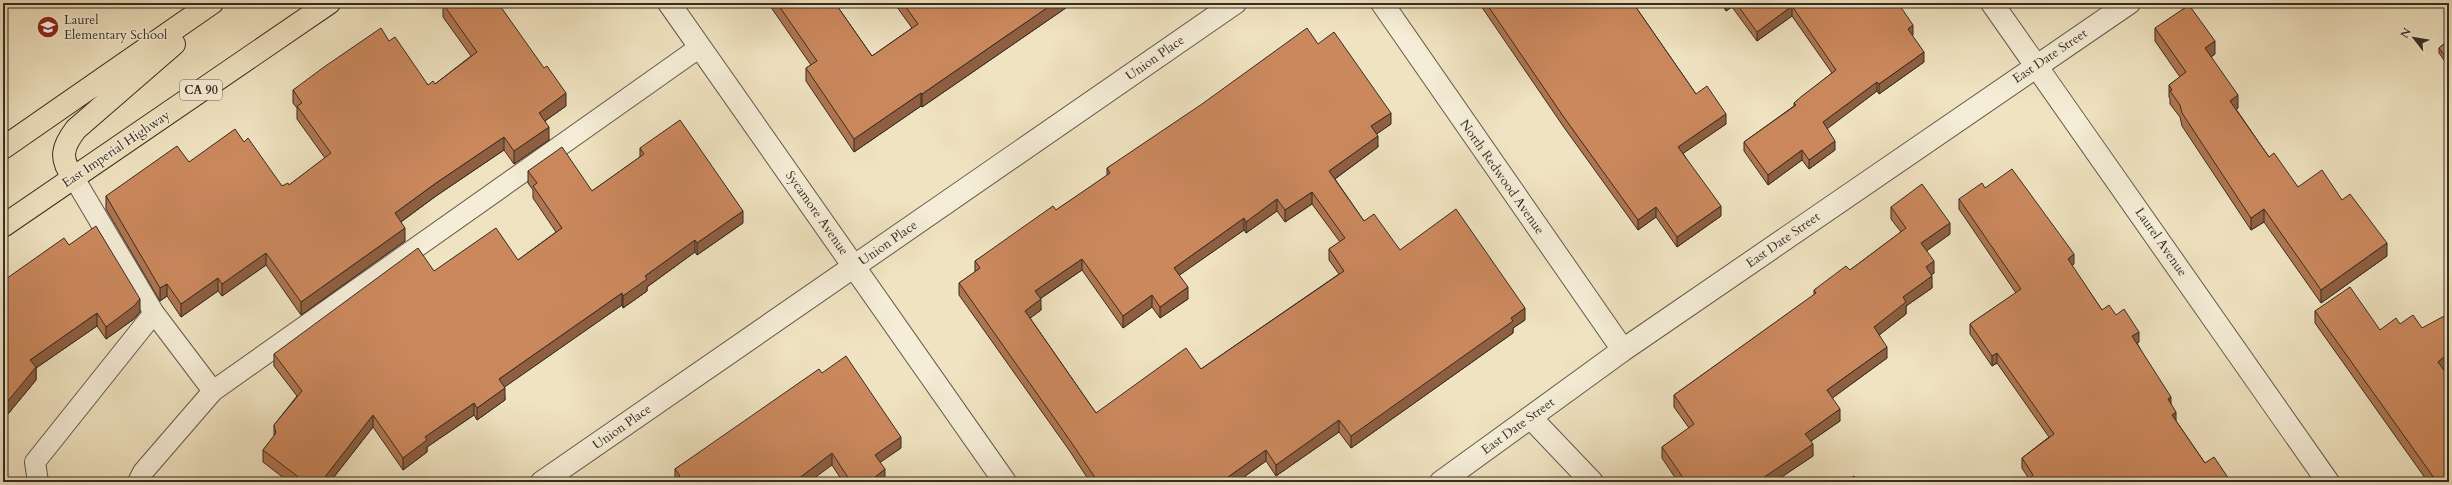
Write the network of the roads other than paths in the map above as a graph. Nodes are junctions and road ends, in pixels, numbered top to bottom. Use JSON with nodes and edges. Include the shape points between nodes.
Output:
{"nodes":[{"id":1,"x":212,"y":3,"type":"edge"},
{"id":2,"x":222,"y":3,"type":"edge"},
{"id":3,"x":329,"y":3,"type":"edge"},
{"id":4,"x":669,"y":3,"type":"edge"},
{"id":5,"x":1235,"y":3,"type":"edge"},
{"id":6,"x":1382,"y":3,"type":"edge"},
{"id":7,"x":1992,"y":3,"type":"edge"},
{"id":8,"x":2129,"y":3,"type":"edge"},
{"id":9,"x":700,"y":47,"type":"junction"},
{"id":10,"x":2037,"y":65,"type":"junction"},
{"id":11,"x":3,"y":148,"type":"edge"},
{"id":12,"x":74,"y":178,"type":"junction"},
{"id":13,"x":3,"y":226,"type":"edge"},
{"id":14,"x":854,"y":266,"type":"junction"},
{"id":15,"x":154,"y":313,"type":"junction"},
{"id":16,"x":1623,"y":350,"type":"junction"},
{"id":17,"x":213,"y":391,"type":"junction"},
{"id":18,"x":1531,"y":418,"type":"junction"},
{"id":19,"x":38,"y":482,"type":"edge"},
{"id":20,"x":138,"y":482,"type":"edge"},
{"id":21,"x":542,"y":482,"type":"edge"},
{"id":22,"x":1005,"y":482,"type":"edge"},
{"id":23,"x":1441,"y":482,"type":"edge"},
{"id":24,"x":1592,"y":482,"type":"edge"},
{"id":25,"x":2328,"y":482,"type":"edge"}],
"edges":[{"from":1,"to":11,"type":"main road"},
{"from":2,"to":12,"type":"main road","via":[[76,129],[66,142],[64,156],[66,168]]},
{"from":3,"to":12,"type":"main road","name":"East Imperial Highway","number":"CA 90"},
{"from":4,"to":9,"type":"street","name":"Sycamore Avenue"},
{"from":5,"to":14,"type":"street","name":"Union Place"},
{"from":6,"to":16,"type":"street","name":"North Redwood Avenue"},
{"from":7,"to":10,"type":"street","name":"Laurel Avenue"},
{"from":8,"to":10,"type":"street","name":"East Date Street"},
{"from":9,"to":14,"type":"street","name":"Sycamore Avenue"},
{"from":9,"to":17,"type":"lane"},
{"from":10,"to":16,"type":"street","name":"East Date Street"},
{"from":10,"to":25,"type":"street","name":"Laurel Avenue"},
{"from":12,"to":13,"type":"main road","name":"East Imperial Highway","number":"CA 90"},
{"from":12,"to":15,"type":"lane"},
{"from":14,"to":21,"type":"street","name":"Union Place"},
{"from":14,"to":22,"type":"street","name":"Sycamore Avenue"},
{"from":15,"to":17,"type":"lane"},
{"from":15,"to":19,"type":"lane","via":[[35,462]]},
{"from":16,"to":18,"type":"street","name":"East Date Street"},
{"from":17,"to":20,"type":"lane","via":[[143,472]]},
{"from":18,"to":23,"type":"street","name":"East Date Street"},
{"from":18,"to":24,"type":"street"}]}
